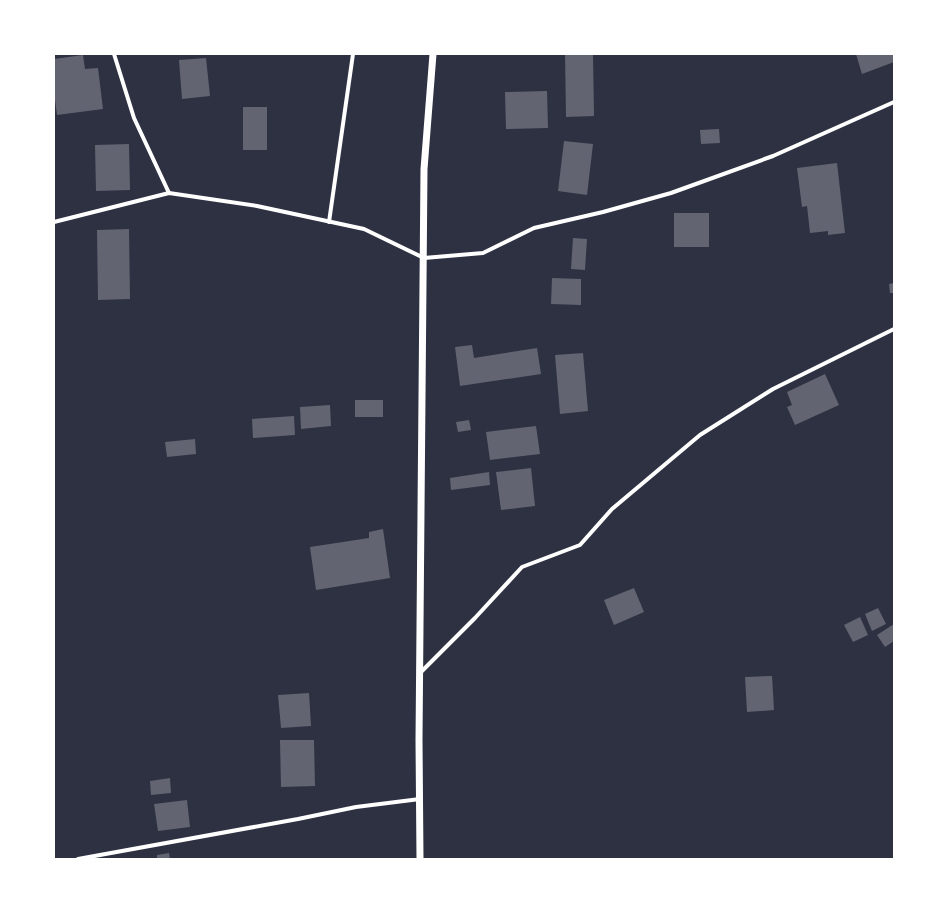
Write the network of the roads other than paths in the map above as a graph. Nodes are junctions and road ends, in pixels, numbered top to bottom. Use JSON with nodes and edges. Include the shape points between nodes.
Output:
{"nodes":[{"id":1,"x":114,"y":54,"type":"edge"},
{"id":2,"x":353,"y":54,"type":"edge"},
{"id":3,"x":433,"y":54,"type":"edge"},
{"id":4,"x":894,"y":102,"type":"edge"},
{"id":5,"x":169,"y":193,"type":"junction"},
{"id":6,"x":54,"y":222,"type":"edge"},
{"id":7,"x":329,"y":222,"type":"junction"},
{"id":8,"x":424,"y":258,"type":"junction"},
{"id":9,"x":894,"y":329,"type":"edge"},
{"id":10,"x":420,"y":673,"type":"junction"},
{"id":11,"x":420,"y":800,"type":"junction"},
{"id":12,"x":78,"y":859,"type":"edge"},
{"id":13,"x":420,"y":859,"type":"edge"}],
"edges":[{"from":1,"to":5,"type":"street","via":[[134,118]]},
{"from":2,"to":7,"type":"street"},
{"from":3,"to":8,"type":"street","via":[[424,169]]},
{"from":4,"to":8,"type":"street","via":[[773,156],[671,193],[534,228],[484,253]]},
{"from":5,"to":6,"type":"street"},
{"from":5,"to":7,"type":"street","via":[[257,206]]},
{"from":7,"to":8,"type":"street","via":[[364,229]]},
{"from":8,"to":10,"type":"street"},
{"from":9,"to":10,"type":"street","via":[[773,389],[700,435],[612,509],[580,545],[522,568]]},
{"from":10,"to":11,"type":"street"},
{"from":11,"to":12,"type":"street","via":[[356,807]]},
{"from":11,"to":13,"type":"street"}]}
